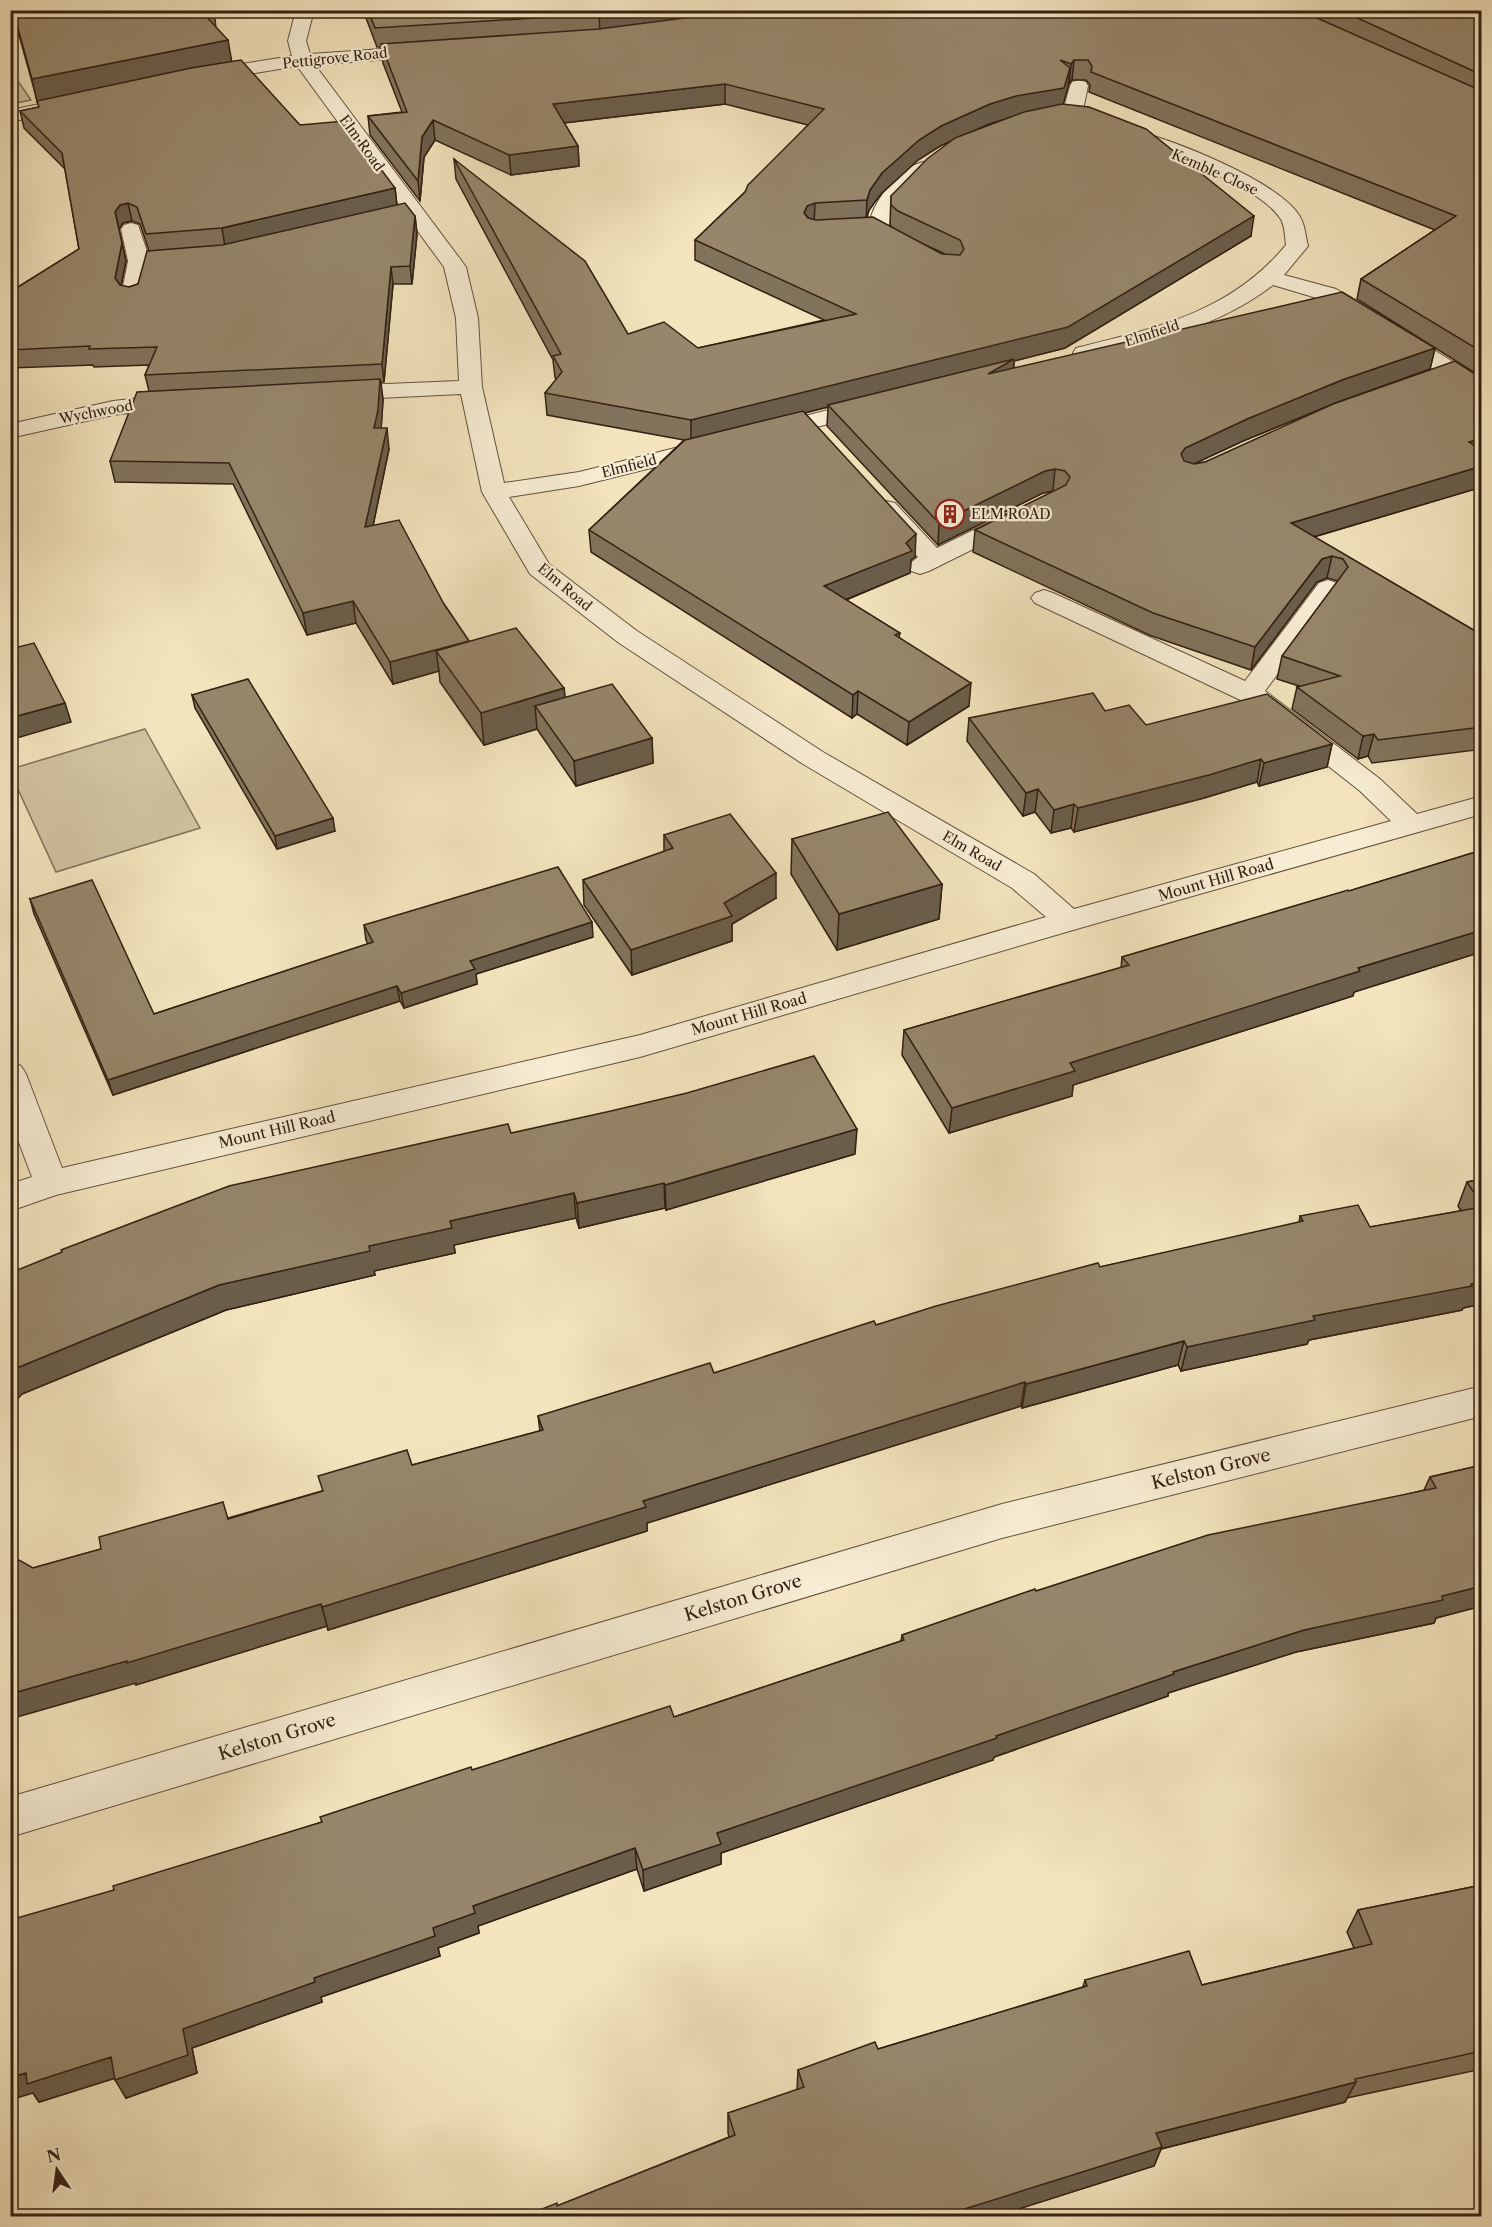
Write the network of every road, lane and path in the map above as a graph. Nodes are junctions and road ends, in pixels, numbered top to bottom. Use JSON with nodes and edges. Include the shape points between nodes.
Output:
{"nodes":[{"id":1,"x":305,"y":10,"type":"edge"},
{"id":2,"x":1295,"y":17,"type":"edge"},
{"id":3,"x":1348,"y":46,"type":"edge"},
{"id":4,"x":447,"y":50,"type":"edge"},
{"id":5,"x":302,"y":60,"type":"junction"},
{"id":6,"x":191,"y":79,"type":"edge"},
{"id":7,"x":1078,"y":86,"type":"edge"},
{"id":8,"x":78,"y":102,"type":"edge"},
{"id":9,"x":10,"y":116,"type":"edge"},
{"id":10,"x":1072,"y":117,"type":"edge"},
{"id":11,"x":1123,"y":132,"type":"edge"},
{"id":12,"x":935,"y":159,"type":"edge"},
{"id":13,"x":131,"y":229,"type":"edge"},
{"id":14,"x":1297,"y":246,"type":"joint"},
{"id":15,"x":214,"y":255,"type":"edge"},
{"id":16,"x":930,"y":257,"type":"edge"},
{"id":17,"x":139,"y":261,"type":"junction"},
{"id":18,"x":1269,"y":277,"type":"junction"},
{"id":19,"x":132,"y":297,"type":"edge"},
{"id":20,"x":1062,"y":358,"type":"edge"},
{"id":21,"x":1453,"y":372,"type":"junction"},
{"id":22,"x":1421,"y":381,"type":"edge"},
{"id":23,"x":471,"y":387,"type":"junction"},
{"id":24,"x":1482,"y":390,"type":"edge"},
{"id":25,"x":319,"y":394,"type":"edge"},
{"id":26,"x":202,"y":400,"type":"edge"},
{"id":27,"x":889,"y":402,"type":"edge"},
{"id":28,"x":10,"y":431,"type":"edge"},
{"id":29,"x":751,"y":436,"type":"edge"},
{"id":30,"x":728,"y":442,"type":"edge"},
{"id":31,"x":871,"y":491,"type":"edge"},
{"id":32,"x":494,"y":492,"type":"junction"},
{"id":33,"x":1033,"y":510,"type":"edge"},
{"id":34,"x":1328,"y":588,"type":"dead end"},
{"id":35,"x":1044,"y":598,"type":"dead end"},
{"id":36,"x":1249,"y":694,"type":"junction"},
{"id":37,"x":1482,"y":805,"type":"edge"},
{"id":38,"x":1412,"y":825,"type":"junction"},
{"id":39,"x":1069,"y":921,"type":"junction"},
{"id":40,"x":10,"y":1074,"type":"edge"},
{"id":41,"x":51,"y":1183,"type":"junction"},
{"id":42,"x":10,"y":1198,"type":"edge"},
{"id":43,"x":1482,"y":1401,"type":"edge"},
{"id":44,"x":10,"y":1817,"type":"edge"}],
"edges":[{"from":1,"to":5,"type":"street","via":[[297,41]]},
{"from":2,"to":3,"type":"street"},
{"from":4,"to":5,"type":"street","name":"Pettigrove Road"},
{"from":5,"to":6,"type":"street","name":"Pettigrove Road"},
{"from":5,"to":23,"type":"street","name":"Elm Road","via":[[401,214],[454,267],[467,318]]},
{"from":7,"to":10,"type":"street"},
{"from":8,"to":9,"type":"street"},
{"from":11,"to":14,"type":"street","name":"Kemble Close","via":[[1267,196],[1291,217]]},
{"from":12,"to":16,"type":"street","via":[[912,176],[867,229]]},
{"from":13,"to":17,"type":"street"},
{"from":14,"to":18,"type":"street","name":"Elmfield"},
{"from":15,"to":17,"type":"street"},
{"from":17,"to":19,"type":"street"},
{"from":18,"to":20,"type":"street","name":"Elmfield","via":[[1231,303],[1154,335]]},
{"from":18,"to":21,"type":"street","via":[[1329,294]]},
{"from":21,"to":22,"type":"street"},
{"from":21,"to":24,"type":"street"},
{"from":23,"to":25,"type":"street"},
{"from":23,"to":32,"type":"street","name":"Elm Road"},
{"from":26,"to":28,"type":"street","name":"Wychwood","via":[[144,403]]},
{"from":27,"to":29,"type":"street","via":[[816,431]]},
{"from":30,"to":32,"type":"street","name":"Elmfield","via":[[579,478]]},
{"from":31,"to":33,"type":"street","via":[[927,562]]},
{"from":32,"to":39,"type":"street","name":"Elm Road","via":[[539,569],[628,637],[813,758],[1023,881]]},
{"from":34,"to":36,"type":"street"},
{"from":35,"to":36,"type":"street"},
{"from":36,"to":38,"type":"street","via":[[1261,699],[1370,785]]},
{"from":37,"to":38,"type":"street","name":"Mount Hill Road"},
{"from":38,"to":39,"type":"street","name":"Mount Hill Road"},
{"from":39,"to":41,"type":"street","name":"Mount Hill Road","via":[[640,1046]]},
{"from":40,"to":41,"type":"street"},
{"from":41,"to":42,"type":"street","name":"Mount Hill Road"},
{"from":43,"to":44,"type":"street","name":"Kelston Grove","via":[[1002,1521]]}]}
